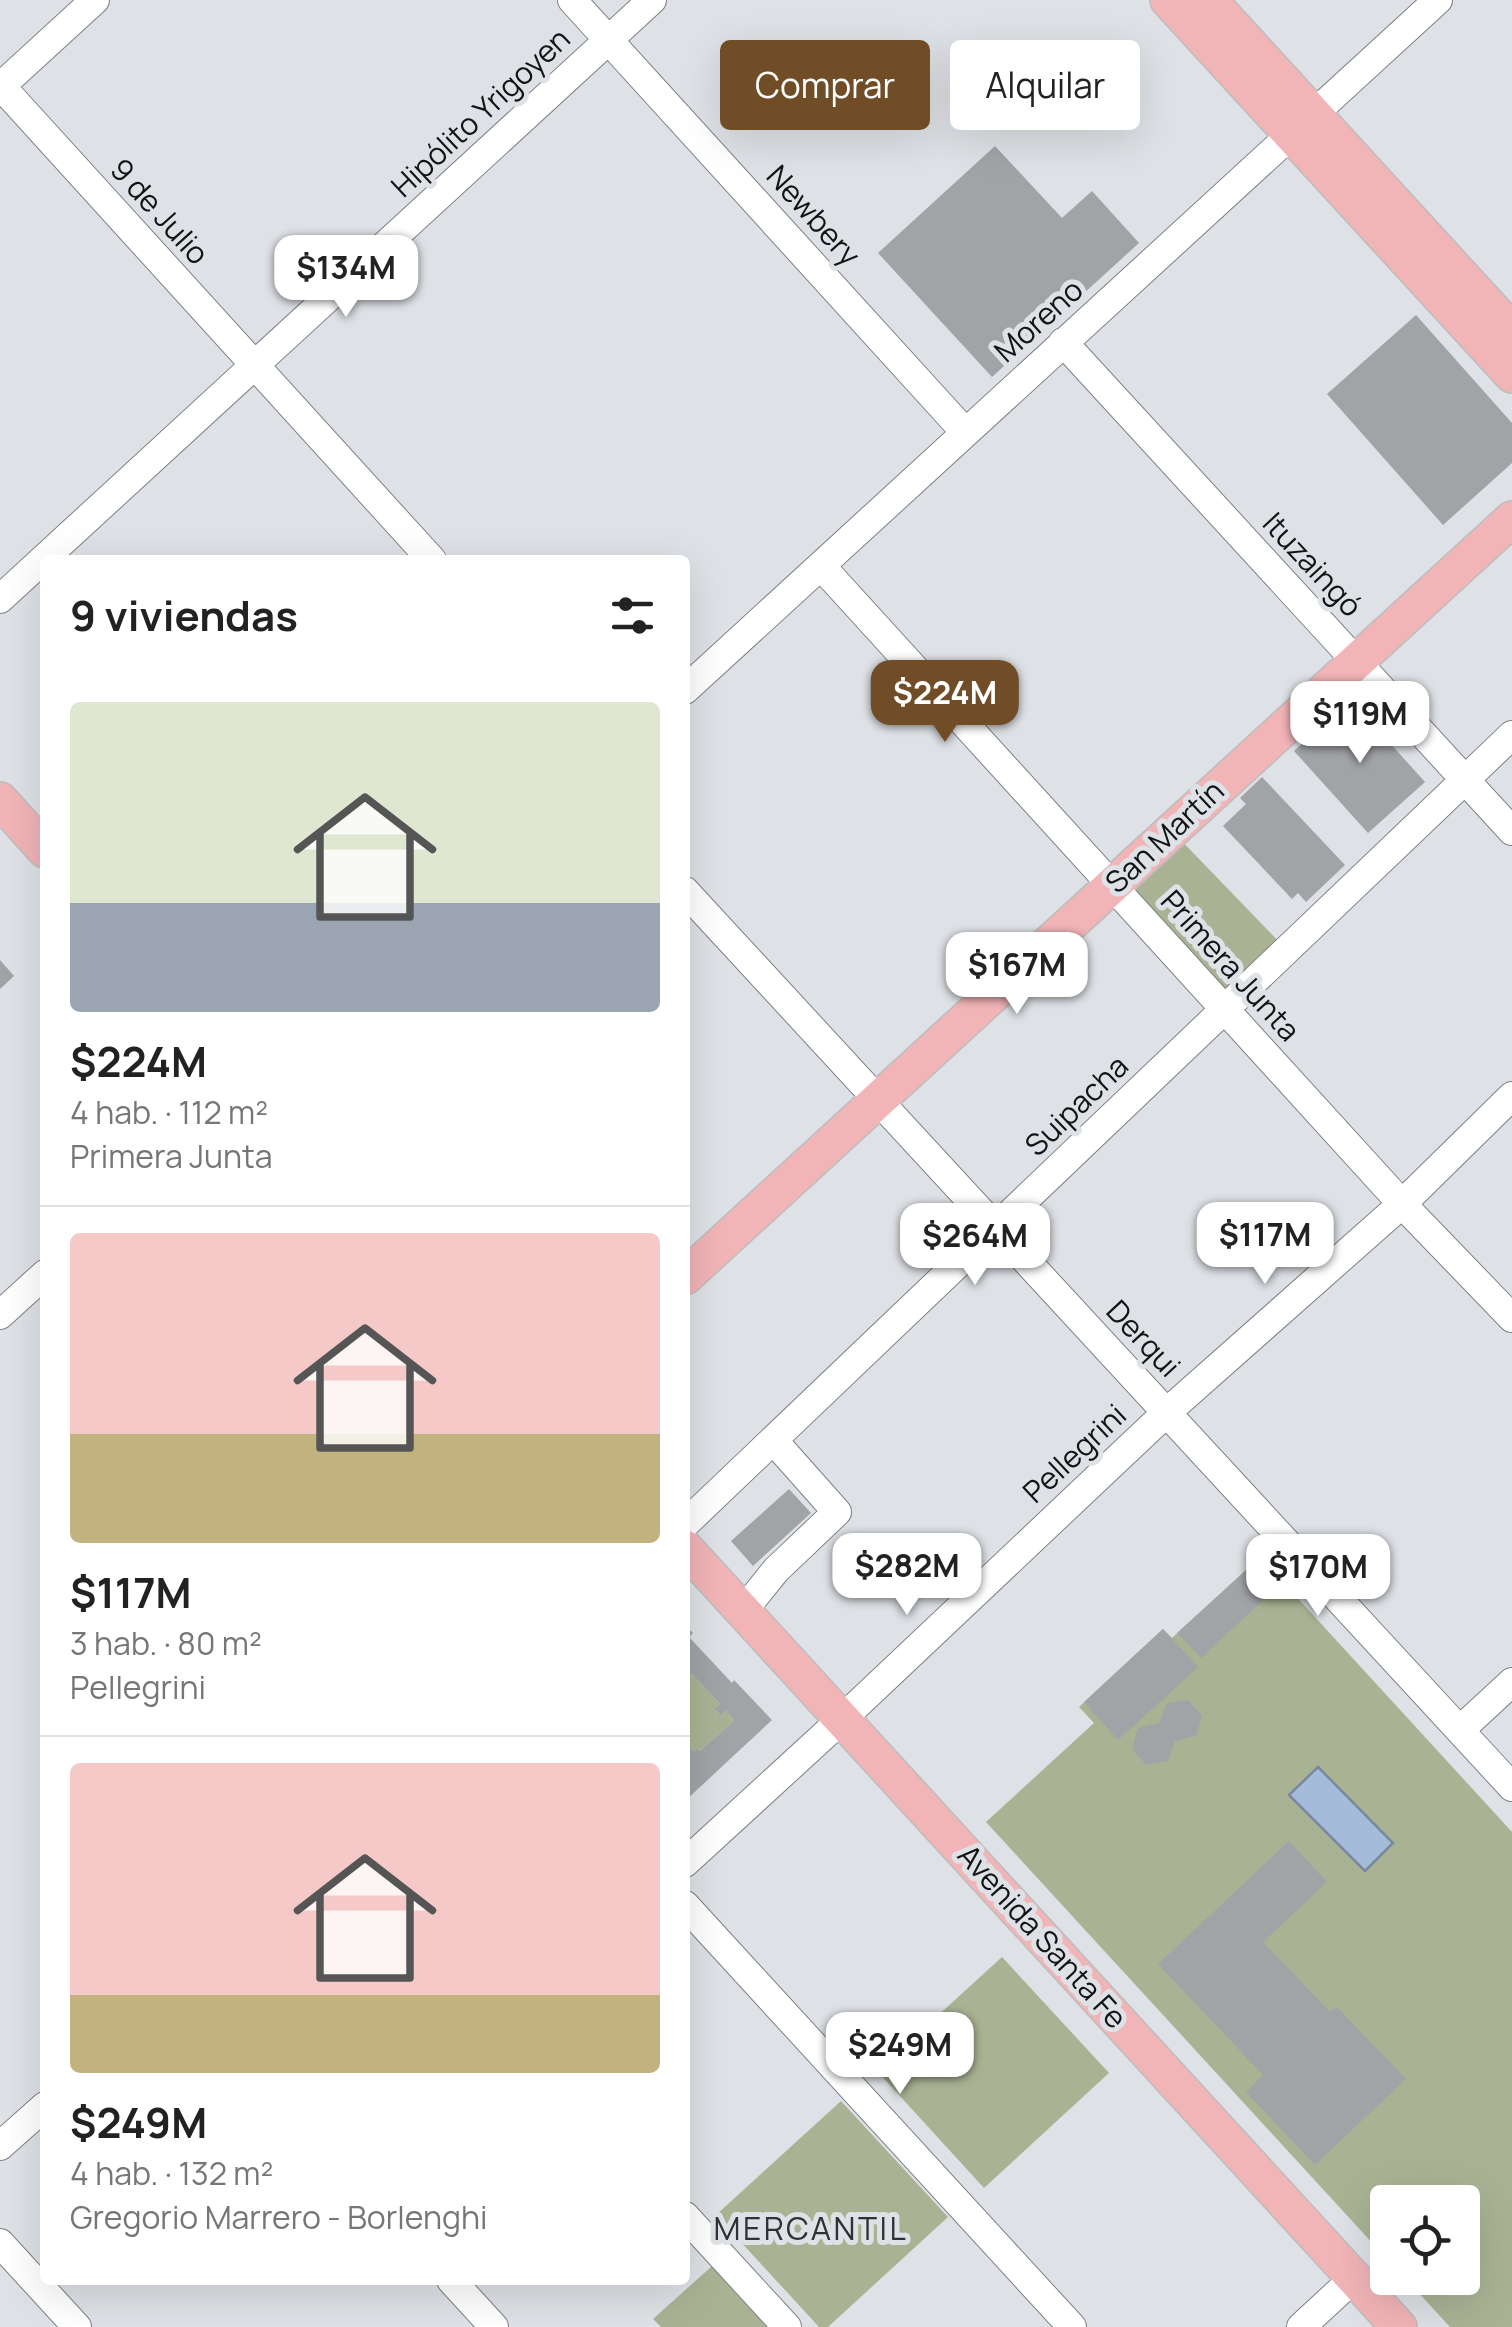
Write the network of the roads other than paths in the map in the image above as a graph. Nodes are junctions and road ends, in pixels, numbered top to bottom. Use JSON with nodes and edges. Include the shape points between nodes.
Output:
{"nodes":[{"id":1,"x":96,"y":0,"type":"edge"},
{"id":2,"x":572,"y":0,"type":"edge"},
{"id":3,"x":652,"y":0,"type":"edge"},
{"id":4,"x":1168,"y":0,"type":"edge"},
{"id":5,"x":1209,"y":0,"type":"edge"},
{"id":6,"x":1438,"y":0,"type":"edge"},
{"id":7,"x":609,"y":40,"type":"junction"},
{"id":8,"x":0,"y":86,"type":"edge"},
{"id":9,"x":1302,"y":124,"type":"junction"},
{"id":10,"x":1512,"y":331,"type":"edge"},
{"id":11,"x":1064,"y":342,"type":"junction"},
{"id":12,"x":255,"y":365,"type":"junction"},
{"id":13,"x":1512,"y":375,"type":"edge"},
{"id":14,"x":965,"y":432,"type":"junction"},
{"id":15,"x":1512,"y":518,"type":"edge"},
{"id":16,"x":47,"y":555,"type":"edge"},
{"id":17,"x":427,"y":555,"type":"edge"},
{"id":18,"x":40,"y":561,"type":"edge"},
{"id":19,"x":822,"y":567,"type":"junction"},
{"id":20,"x":0,"y":598,"type":"edge"},
{"id":21,"x":1356,"y":662,"type":"junction"},
{"id":22,"x":690,"y":686,"type":"edge"},
{"id":23,"x":1512,"y":735,"type":"edge"},
{"id":24,"x":1465,"y":780,"type":"junction"},
{"id":25,"x":0,"y":800,"type":"edge"},
{"id":26,"x":1512,"y":831,"type":"edge"},
{"id":27,"x":40,"y":844,"type":"edge"},
{"id":28,"x":1112,"y":886,"type":"junction"},
{"id":29,"x":690,"y":896,"type":"edge"},
{"id":30,"x":1226,"y":1010,"type":"junction"},
{"id":31,"x":1512,"y":1096,"type":"edge"},
{"id":32,"x":878,"y":1100,"type":"junction"},
{"id":33,"x":1402,"y":1204,"type":"junction"},
{"id":34,"x":996,"y":1228,"type":"junction"},
{"id":35,"x":690,"y":1272,"type":"edge"},
{"id":36,"x":40,"y":1279,"type":"edge"},
{"id":37,"x":0,"y":1315,"type":"edge"},
{"id":38,"x":1512,"y":1318,"type":"edge"},
{"id":39,"x":1166,"y":1412,"type":"junction"},
{"id":40,"x":773,"y":1440,"type":"junction"},
{"id":41,"x":690,"y":1519,"type":"edge"},
{"id":42,"x":690,"y":1553,"type":"edge"},
{"id":43,"x":743,"y":1611,"type":"junction"},
{"id":44,"x":1512,"y":1682,"type":"edge"},
{"id":45,"x":842,"y":1719,"type":"junction"},
{"id":46,"x":1460,"y":1730,"type":"junction"},
{"id":47,"x":1512,"y":1787,"type":"edge"},
{"id":48,"x":690,"y":1858,"type":"edge"},
{"id":49,"x":690,"y":1910,"type":"edge"},
{"id":50,"x":40,"y":2110,"type":"edge"},
{"id":51,"x":0,"y":2146,"type":"edge"},
{"id":52,"x":690,"y":2221,"type":"edge"},
{"id":53,"x":0,"y":2243,"type":"edge"},
{"id":54,"x":1354,"y":2278,"type":"junction"},
{"id":55,"x":456,"y":2285,"type":"edge"},
{"id":56,"x":77,"y":2327,"type":"edge"},
{"id":57,"x":494,"y":2327,"type":"edge"},
{"id":58,"x":787,"y":2327,"type":"edge"},
{"id":59,"x":1072,"y":2327,"type":"edge"},
{"id":60,"x":1301,"y":2327,"type":"edge"},
{"id":61,"x":1400,"y":2327,"type":"edge"}],
"edges":[{"from":1,"to":8,"type":"street"},
{"from":2,"to":7,"type":"street","name":"Newbery"},
{"from":3,"to":7,"type":"street","name":"Hipólito Yrigoyen"},
{"from":4,"to":9,"type":"main road"},
{"from":5,"to":9,"type":"main road"},
{"from":6,"to":9,"type":"street","name":"Moreno"},
{"from":7,"to":12,"type":"street","name":"Hipólito Yrigoyen"},
{"from":7,"to":14,"type":"street","name":"Newbery"},
{"from":8,"to":12,"type":"street","name":"9 de Julio"},
{"from":9,"to":10,"type":"main road"},
{"from":9,"to":11,"type":"street","name":"Moreno"},
{"from":9,"to":13,"type":"main road"},
{"from":11,"to":14,"type":"street","name":"Moreno"},
{"from":11,"to":21,"type":"street","name":"Ituzaingó"},
{"from":12,"to":16,"type":"street","name":"Hipólito Yrigoyen"},
{"from":12,"to":17,"type":"street","name":"9 de Julio"},
{"from":14,"to":19,"type":"street","name":"Moreno"},
{"from":15,"to":21,"type":"main road","name":"San Martín"},
{"from":18,"to":20,"type":"street","name":"Hipólito Yrigoyen"},
{"from":19,"to":22,"type":"street","name":"Moreno"},
{"from":19,"to":28,"type":"street","name":"Primera Junta"},
{"from":21,"to":24,"type":"street","name":"Ituzaingó"},
{"from":21,"to":28,"type":"main road","name":"San Martín"},
{"from":23,"to":24,"type":"street","name":"Suipacha"},
{"from":24,"to":26,"type":"street","name":"Ituzaingó"},
{"from":24,"to":30,"type":"street","name":"Suipacha"},
{"from":25,"to":27,"type":"main road"},
{"from":28,"to":30,"type":"street","name":"Primera Junta"},
{"from":28,"to":32,"type":"main road","name":"San Martín"},
{"from":29,"to":32,"type":"street","name":"Derqui"},
{"from":30,"to":33,"type":"street","name":"Primera Junta"},
{"from":30,"to":34,"type":"street","name":"Suipacha"},
{"from":31,"to":33,"type":"street","name":"Pellegrini"},
{"from":32,"to":34,"type":"street","name":"Derqui"},
{"from":32,"to":35,"type":"main road","name":"San Martín"},
{"from":33,"to":38,"type":"street","name":"Primera Junta"},
{"from":33,"to":39,"type":"street","name":"Pellegrini"},
{"from":34,"to":39,"type":"street","name":"Derqui"},
{"from":34,"to":40,"type":"street","name":"Suipacha"},
{"from":36,"to":37,"type":"street"},
{"from":39,"to":45,"type":"street","name":"Pellegrini"},
{"from":39,"to":46,"type":"street","name":"Derqui"},
{"from":40,"to":41,"type":"street","name":"Suipacha"},
{"from":40,"to":43,"type":"street","via":[[836,1512]]},
{"from":42,"to":43,"type":"main road","name":"Avenida Santa Fe"},
{"from":43,"to":45,"type":"main road","name":"Avenida Santa Fe"},
{"from":44,"to":46,"type":"street"},
{"from":45,"to":48,"type":"street","name":"Pellegrini"},
{"from":45,"to":54,"type":"main road","name":"Avenida Santa Fe"},
{"from":46,"to":47,"type":"street","name":"Derqui"},
{"from":49,"to":59,"type":"street"},
{"from":50,"to":51,"type":"street"},
{"from":52,"to":58,"type":"street"},
{"from":53,"to":56,"type":"street"},
{"from":54,"to":60,"type":"street"},
{"from":54,"to":61,"type":"main road","name":"Avenida Santa Fe"},
{"from":55,"to":57,"type":"street"}]}
